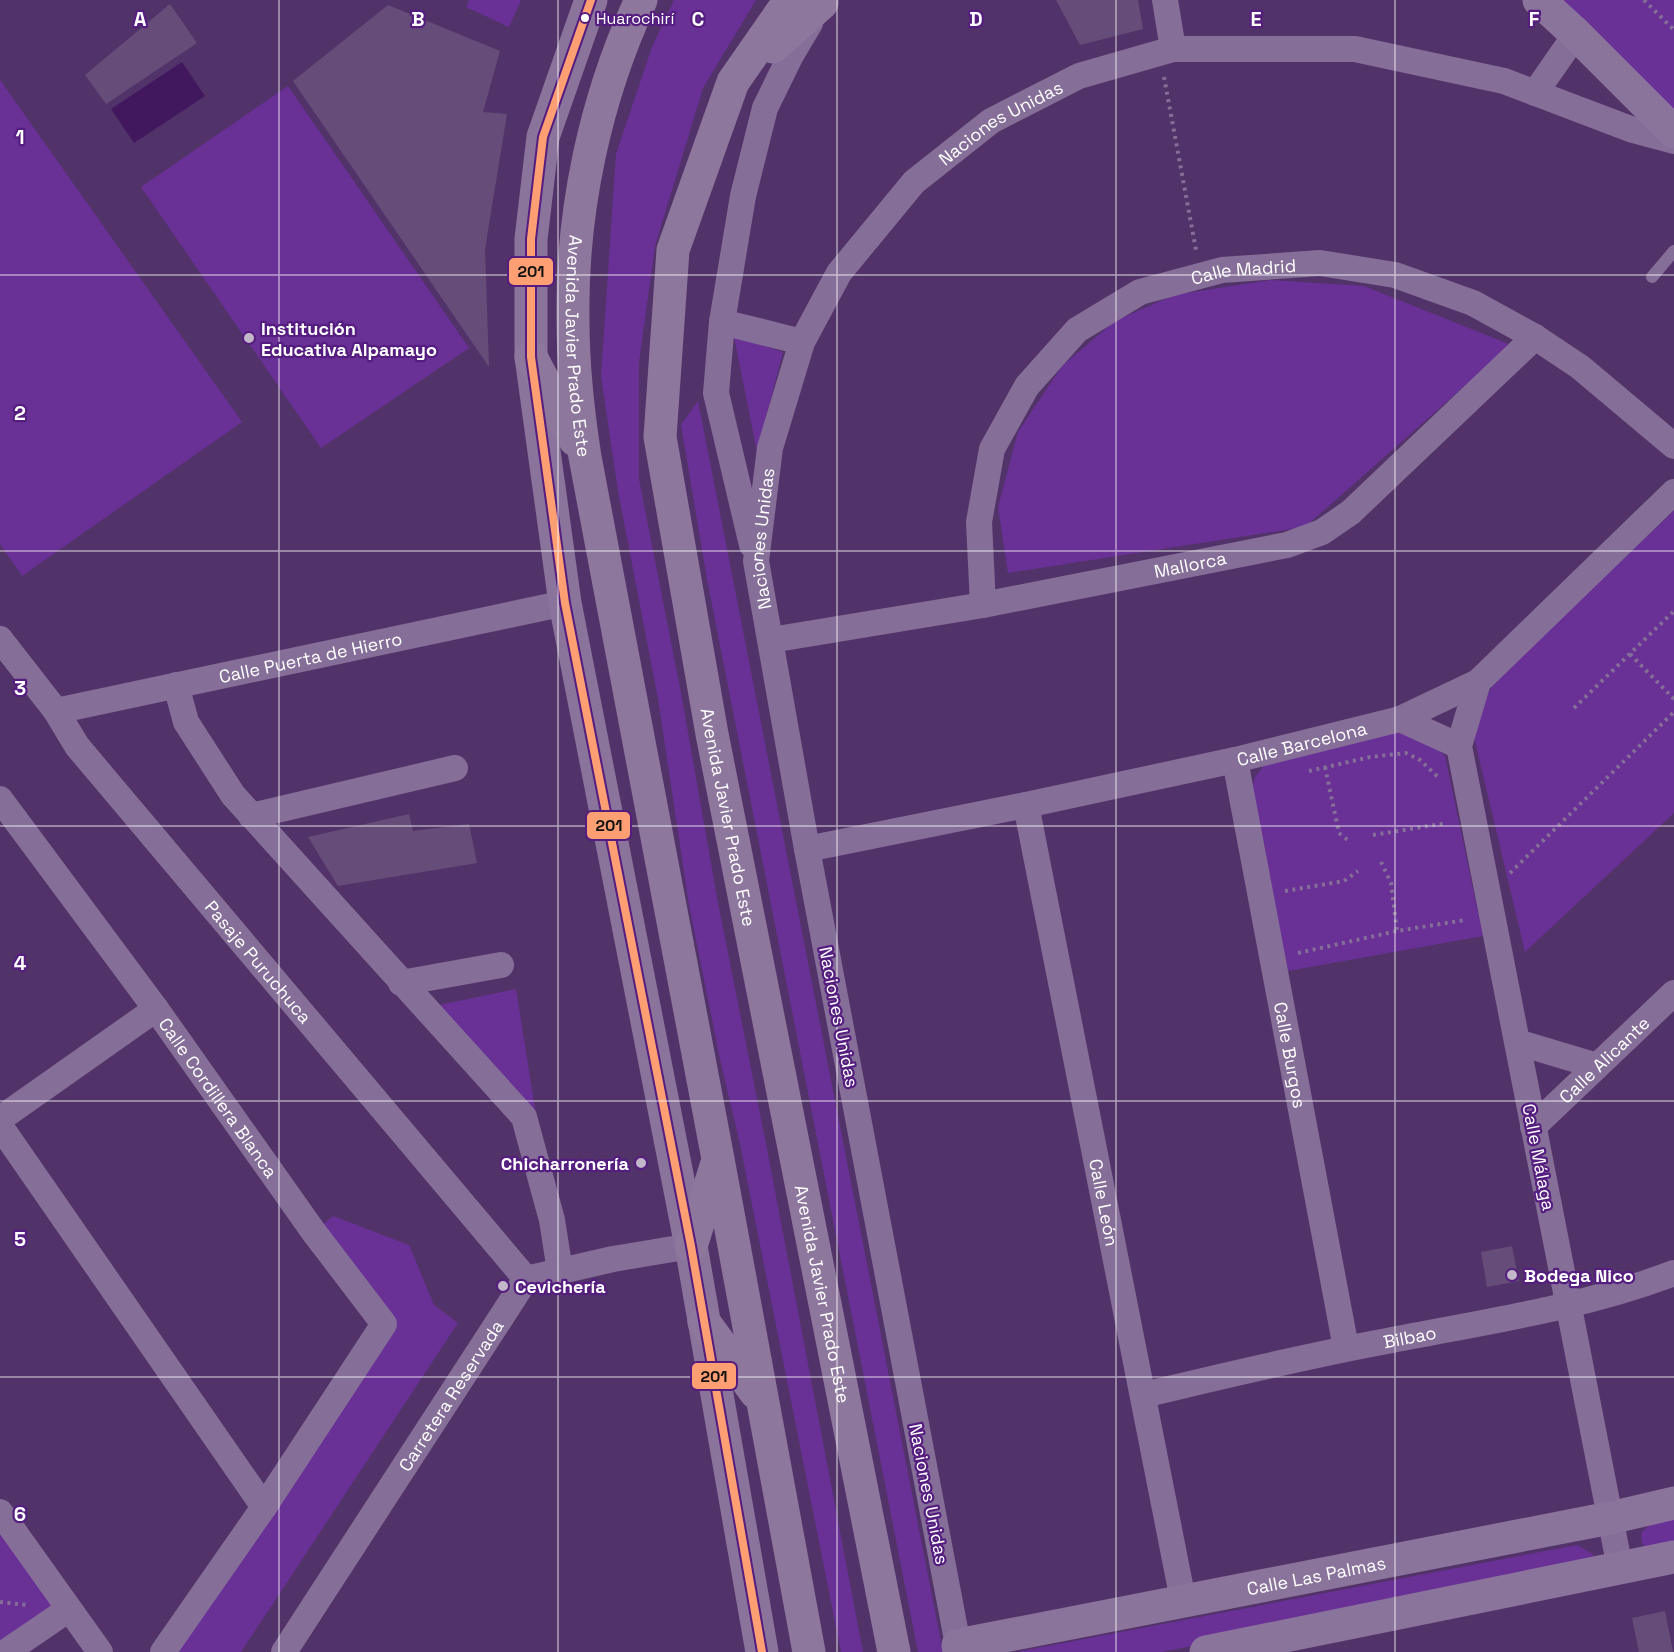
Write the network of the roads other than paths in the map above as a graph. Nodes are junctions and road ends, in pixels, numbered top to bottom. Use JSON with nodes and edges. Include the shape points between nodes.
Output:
{"nodes":[{"id":1,"x":591,"y":0,"type":"edge"},
{"id":2,"x":641,"y":0,"type":"edge"},
{"id":3,"x":790,"y":0,"type":"edge"},
{"id":4,"x":1165,"y":0,"type":"edge"},
{"id":5,"x":1539,"y":0,"type":"edge"},
{"id":6,"x":824,"y":2,"type":"edge"},
{"id":7,"x":1576,"y":34,"type":"junction"},
{"id":8,"x":1166,"y":51,"type":"junction"},
{"id":9,"x":733,"y":82,"type":"junction"},
{"id":10,"x":1535,"y":93,"type":"junction"},
{"id":11,"x":1674,"y":132,"type":"edge"},
{"id":12,"x":1674,"y":141,"type":"edge"},
{"id":13,"x":1674,"y":251,"type":"edge"},
{"id":14,"x":1652,"y":277,"type":"dead end"},
{"id":15,"x":722,"y":322,"type":"junction"},
{"id":16,"x":1535,"y":337,"type":"junction"},
{"id":17,"x":802,"y":342,"type":"junction"},
{"id":18,"x":531,"y":357,"type":"junction"},
{"id":19,"x":1674,"y":446,"type":"edge"},
{"id":20,"x":585,"y":458,"type":"junction"},
{"id":21,"x":1674,"y":492,"type":"edge"},
{"id":22,"x":756,"y":561,"type":"junction"},
{"id":23,"x":565,"y":603,"type":"junction"},
{"id":24,"x":983,"y":605,"type":"junction"},
{"id":25,"x":0,"y":639,"type":"edge"},
{"id":26,"x":771,"y":640,"type":"junction"},
{"id":27,"x":1478,"y":682,"type":"junction"},
{"id":28,"x":176,"y":685,"type":"junction"},
{"id":29,"x":56,"y":711,"type":"junction"},
{"id":30,"x":1400,"y":719,"type":"junction"},
{"id":31,"x":1459,"y":746,"type":"junction"},
{"id":32,"x":1235,"y":760,"type":"junction"},
{"id":33,"x":455,"y":768,"type":"dead end"},
{"id":34,"x":0,"y":800,"type":"edge"},
{"id":35,"x":1026,"y":805,"type":"junction"},
{"id":36,"x":251,"y":816,"type":"junction"},
{"id":37,"x":807,"y":849,"type":"junction"},
{"id":38,"x":501,"y":965,"type":"dead end"},
{"id":39,"x":401,"y":983,"type":"junction"},
{"id":40,"x":1674,"y":993,"type":"edge"},
{"id":41,"x":156,"y":1009,"type":"junction"},
{"id":42,"x":1516,"y":1042,"type":"junction"},
{"id":43,"x":1597,"y":1066,"type":"junction"},
{"id":44,"x":0,"y":1119,"type":"edge"},
{"id":45,"x":0,"y":1126,"type":"edge"},
{"id":46,"x":1533,"y":1127,"type":"junction"},
{"id":47,"x":718,"y":1159,"type":"junction"},
{"id":48,"x":690,"y":1246,"type":"junction"},
{"id":49,"x":560,"y":1271,"type":"junction"},
{"id":50,"x":1674,"y":1273,"type":"edge"},
{"id":51,"x":526,"y":1279,"type":"junction"},
{"id":52,"x":1568,"y":1305,"type":"junction"},
{"id":53,"x":704,"y":1322,"type":"junction"},
{"id":54,"x":1347,"y":1348,"type":"junction"},
{"id":55,"x":1143,"y":1395,"type":"junction"},
{"id":56,"x":761,"y":1399,"type":"junction"},
{"id":57,"x":1674,"y":1503,"type":"edge"},
{"id":58,"x":264,"y":1507,"type":"junction"},
{"id":59,"x":0,"y":1512,"type":"edge"},
{"id":60,"x":1610,"y":1518,"type":"junction"},
{"id":61,"x":1674,"y":1557,"type":"edge"},
{"id":62,"x":1620,"y":1568,"type":"junction"},
{"id":63,"x":1183,"y":1600,"type":"junction"},
{"id":64,"x":69,"y":1609,"type":"junction"},
{"id":65,"x":958,"y":1648,"type":"edge"},
{"id":66,"x":6,"y":1652,"type":"edge"},
{"id":67,"x":100,"y":1652,"type":"edge"},
{"id":68,"x":163,"y":1652,"type":"edge"},
{"id":69,"x":284,"y":1652,"type":"edge"},
{"id":70,"x":762,"y":1652,"type":"edge"},
{"id":71,"x":809,"y":1652,"type":"edge"},
{"id":72,"x":894,"y":1652,"type":"edge"},
{"id":73,"x":1206,"y":1652,"type":"edge"}],
"edges":[{"from":1,"to":18,"type":"street","via":[[543,137],[531,239]]},
{"from":2,"to":20,"type":"main road","name":"Avenida Javier Prado Este","via":[[600,115],[578,219],[573,332]]},
{"from":3,"to":9,"type":"main road","name":"Avenida Javier Prado Este"},
{"from":4,"to":8,"type":"street"},
{"from":5,"to":7,"type":"street"},
{"from":6,"to":9,"type":"main road"},
{"from":6,"to":15,"type":"street","via":[[791,54],[765,108],[743,196]]},
{"from":7,"to":10,"type":"street"},
{"from":7,"to":11,"type":"street"},
{"from":8,"to":10,"type":"street","name":"Naciones Unidas","via":[[1356,49],[1504,81]]},
{"from":8,"to":17,"type":"street","name":"Naciones Unidas","via":[[1079,76],[991,121],[914,182],[839,273]]},
{"from":9,"to":72,"type":"main road","name":"Avenida Javier Prado Este","via":[[673,250],[660,437],[712,734]]},
{"from":10,"to":12,"type":"street","name":"Naciones Unidas"},
{"from":13,"to":14,"type":"lane"},
{"from":15,"to":17,"type":"street"},
{"from":15,"to":22,"type":"street","via":[[716,393]]},
{"from":16,"to":19,"type":"street","name":"Calle Madrid","via":[[1580,367]]},
{"from":16,"to":24,"type":"street","name":"Mallorca","via":[[1351,512],[1322,532],[1287,545]]},
{"from":16,"to":24,"type":"street","name":"Calle Madrid","via":[[1473,303],[1395,275],[1320,263],[1222,270],[1140,292],[1077,330],[1027,386],[992,449],[979,522]]},
{"from":17,"to":22,"type":"street","name":"Naciones Unidas","via":[[770,448]]},
{"from":18,"to":20,"type":"main road"},
{"from":18,"to":23,"type":"street"},
{"from":20,"to":47,"type":"main road","name":"Avenida Javier Prado Este"},
{"from":21,"to":27,"type":"street"},
{"from":22,"to":26,"type":"street","name":"Naciones Unidas"},
{"from":23,"to":28,"type":"street","name":"Calle Puerta de Hierro"},
{"from":23,"to":48,"type":"street"},
{"from":24,"to":26,"type":"street","name":"Mallorca"},
{"from":25,"to":29,"type":"street","name":"Pasaje Puruchuca"},
{"from":26,"to":37,"type":"street","name":"Naciones Unidas"},
{"from":27,"to":30,"type":"street","name":"Calle Barcelona"},
{"from":27,"to":31,"type":"street"},
{"from":28,"to":29,"type":"street","name":"Calle Puerta de Hierro"},
{"from":28,"to":36,"type":"street","via":[[186,722]]},
{"from":29,"to":51,"type":"street","name":"Pasaje Puruchuca","via":[[77,746]]},
{"from":30,"to":31,"type":"street"},
{"from":30,"to":32,"type":"street","name":"Calle Barcelona"},
{"from":31,"to":42,"type":"street","name":"Calle Málaga"},
{"from":32,"to":35,"type":"street","name":"Calle Barcelona"},
{"from":32,"to":54,"type":"street","name":"Calle Burgos"},
{"from":33,"to":36,"type":"street"},
{"from":34,"to":41,"type":"street","name":"Calle Cordillera Blanca"},
{"from":35,"to":37,"type":"street","name":"Calle Barcelona"},
{"from":35,"to":55,"type":"street","name":"Calle León"},
{"from":36,"to":39,"type":"street"},
{"from":37,"to":65,"type":"street","name":"Naciones Unidas"},
{"from":38,"to":39,"type":"street"},
{"from":39,"to":49,"type":"street","via":[[524,1117],[552,1220]]},
{"from":40,"to":43,"type":"street","name":"Calle Alicante"},
{"from":41,"to":44,"type":"street"},
{"from":41,"to":58,"type":"street","name":"Calle Cordillera Blanca","via":[[384,1324]]},
{"from":42,"to":43,"type":"street"},
{"from":42,"to":46,"type":"street","name":"Calle Málaga"},
{"from":43,"to":46,"type":"street","name":"Calle Alicante"},
{"from":45,"to":58,"type":"street"},
{"from":46,"to":52,"type":"street","name":"Calle Málaga"},
{"from":47,"to":48,"type":"main road"},
{"from":47,"to":56,"type":"main road","name":"Avenida Javier Prado Este"},
{"from":48,"to":49,"type":"street"},
{"from":48,"to":53,"type":"street"},
{"from":49,"to":51,"type":"street"},
{"from":50,"to":52,"type":"street","name":"Bilbao","via":[[1633,1289]]},
{"from":51,"to":69,"type":"street","name":"Carretera Reservada"},
{"from":52,"to":54,"type":"street","name":"Bilbao"},
{"from":52,"to":60,"type":"street","name":"Calle Málaga"},
{"from":53,"to":56,"type":"main road"},
{"from":53,"to":70,"type":"street"},
{"from":54,"to":55,"type":"street","name":"Bilbao"},
{"from":55,"to":63,"type":"street","name":"Calle León"},
{"from":56,"to":71,"type":"main road","name":"Avenida Javier Prado Este"},
{"from":57,"to":60,"type":"street","name":"Calle Las Palmas"},
{"from":58,"to":68,"type":"street"},
{"from":59,"to":64,"type":"street"},
{"from":60,"to":62,"type":"street","name":"Calle Málaga"},
{"from":60,"to":63,"type":"street","name":"Calle Las Palmas"},
{"from":61,"to":62,"type":"street"},
{"from":62,"to":73,"type":"street"},
{"from":63,"to":65,"type":"street","name":"Calle Las Palmas"},
{"from":64,"to":66,"type":"street"},
{"from":64,"to":67,"type":"street"}]}
